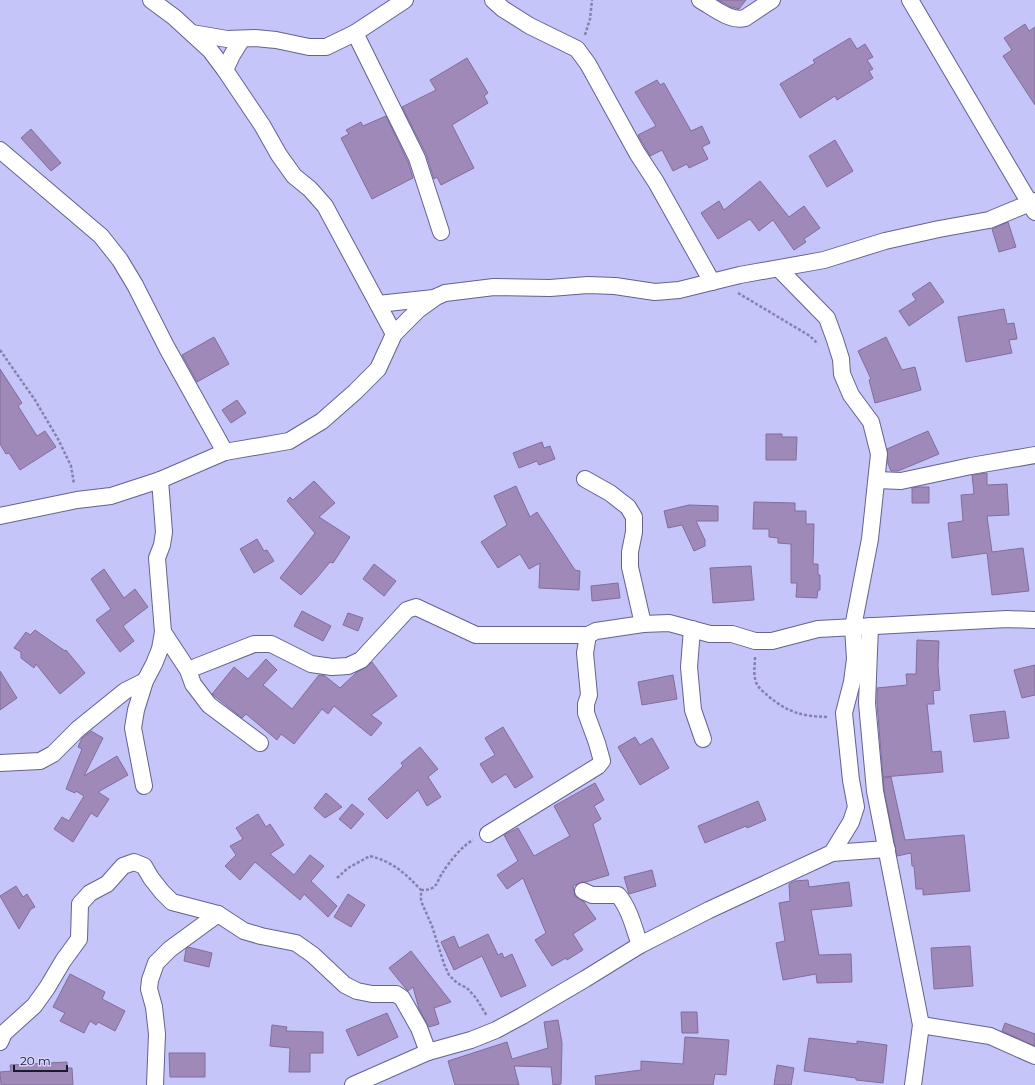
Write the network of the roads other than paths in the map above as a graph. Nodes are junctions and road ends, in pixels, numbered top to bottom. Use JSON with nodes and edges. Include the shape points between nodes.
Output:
{"nodes":[{"id":1,"x":151,"y":0,"type":"edge"},
{"id":2,"x":405,"y":0,"type":"edge"},
{"id":3,"x":493,"y":0,"type":"edge"},
{"id":4,"x":700,"y":0,"type":"edge"},
{"id":5,"x":772,"y":0,"type":"edge"},
{"id":6,"x":910,"y":0,"type":"edge"},
{"id":7,"x":192,"y":33,"type":"junction"},
{"id":8,"x":355,"y":33,"type":"junction"},
{"id":9,"x":242,"y":39,"type":"junction"},
{"id":10,"x":225,"y":70,"type":"junction"},
{"id":11,"x":0,"y":150,"type":"edge"},
{"id":12,"x":1033,"y":206,"type":"edge"},
{"id":13,"x":442,"y":232,"type":"dead end"},
{"id":14,"x":779,"y":269,"type":"junction"},
{"id":15,"x":712,"y":282,"type":"junction"},
{"id":16,"x":436,"y":297,"type":"junction"},
{"id":17,"x":378,"y":304,"type":"junction"},
{"id":18,"x":394,"y":334,"type":"junction"},
{"id":19,"x":225,"y":452,"type":"junction"},
{"id":20,"x":1035,"y":455,"type":"edge"},
{"id":21,"x":585,"y":479,"type":"dead end"},
{"id":22,"x":160,"y":480,"type":"junction"},
{"id":23,"x":876,"y":480,"type":"junction"},
{"id":24,"x":0,"y":516,"type":"edge"},
{"id":25,"x":1035,"y":620,"type":"edge"},
{"id":26,"x":643,"y":624,"type":"junction"},
{"id":27,"x":870,"y":626,"type":"junction"},
{"id":28,"x":853,"y":627,"type":"junction"},
{"id":29,"x":692,"y":629,"type":"junction"},
{"id":30,"x":163,"y":632,"type":"junction"},
{"id":31,"x":588,"y":635,"type":"junction"},
{"id":32,"x":188,"y":670,"type":"junction"},
{"id":33,"x":146,"y":681,"type":"junction"},
{"id":34,"x":703,"y":739,"type":"dead end"},
{"id":35,"x":260,"y":743,"type":"dead end"},
{"id":36,"x":0,"y":763,"type":"edge"},
{"id":37,"x":144,"y":786,"type":"dead end"},
{"id":38,"x":488,"y":834,"type":"road end"},
{"id":39,"x":887,"y":849,"type":"junction"},
{"id":40,"x":832,"y":853,"type":"junction"},
{"id":41,"x":583,"y":891,"type":"dead end"},
{"id":42,"x":218,"y":914,"type":"junction"},
{"id":43,"x":640,"y":945,"type":"junction"},
{"id":44,"x":921,"y":1025,"type":"junction"},
{"id":45,"x":0,"y":1042,"type":"edge"},
{"id":46,"x":428,"y":1052,"type":"junction"},
{"id":47,"x":1035,"y":1056,"type":"edge"},
{"id":48,"x":155,"y":1085,"type":"edge"},
{"id":49,"x":353,"y":1085,"type":"edge"},
{"id":50,"x":913,"y":1085,"type":"edge"}],
"edges":[{"from":1,"to":7,"type":"street"},
{"from":2,"to":8,"type":"street"},
{"from":3,"to":15,"type":"street","via":[[530,26],[577,49]]},
{"from":4,"to":5,"type":"street","via":[[740,20]]},
{"from":6,"to":12,"type":"street"},
{"from":7,"to":9,"type":"street"},
{"from":7,"to":10,"type":"street","via":[[210,50]]},
{"from":8,"to":9,"type":"street","via":[[326,47],[309,48],[276,40]]},
{"from":8,"to":13,"type":"street","via":[[417,158]]},
{"from":9,"to":10,"type":"street"},
{"from":10,"to":17,"type":"street","via":[[294,176],[325,206]]},
{"from":11,"to":19,"type":"street","via":[[101,236],[120,260],[136,285],[167,348]]},
{"from":12,"to":14,"type":"street","via":[[989,220],[939,229],[824,260]]},
{"from":14,"to":15,"type":"street"},
{"from":14,"to":23,"type":"street","via":[[827,318],[841,359],[842,374],[851,395],[871,422],[879,454]]},
{"from":15,"to":16,"type":"street","via":[[680,290],[655,292],[588,285],[550,288],[494,287],[445,293]]},
{"from":16,"to":17,"type":"street"},
{"from":16,"to":18,"type":"street","via":[[418,310]]},
{"from":17,"to":18,"type":"street"},
{"from":18,"to":19,"type":"street","via":[[378,369],[322,421],[289,441]]},
{"from":19,"to":22,"type":"street"},
{"from":20,"to":23,"type":"street","via":[[901,481]]},
{"from":21,"to":26,"type":"street","via":[[610,493],[628,507],[634,517],[630,567]]},
{"from":22,"to":24,"type":"street","via":[[111,496],[77,500]]},
{"from":22,"to":30,"type":"street","via":[[164,532],[157,558],[157,569]]},
{"from":23,"to":28,"type":"street","via":[[870,539]]},
{"from":25,"to":27,"type":"street","via":[[1007,619]]},
{"from":26,"to":29,"type":"street","via":[[669,623]]},
{"from":26,"to":31,"type":"street","via":[[596,631]]},
{"from":27,"to":28,"type":"street"},
{"from":27,"to":39,"type":"street","via":[[867,703],[875,791]]},
{"from":28,"to":29,"type":"street","via":[[818,629],[772,641],[755,641],[732,634],[710,634]]},
{"from":28,"to":40,"type":"street","via":[[855,659],[844,713],[856,807],[851,822]]},
{"from":29,"to":34,"type":"street","via":[[689,667],[693,710]]},
{"from":30,"to":32,"type":"street"},
{"from":30,"to":33,"type":"street","via":[[160,649]]},
{"from":31,"to":32,"type":"street","via":[[476,635],[416,608],[406,610],[361,660],[348,666],[311,664],[271,644],[254,644]]},
{"from":31,"to":38,"type":"street","via":[[585,653],[589,695],[586,713],[602,761],[598,766]]},
{"from":32,"to":35,"type":"street","via":[[193,684],[209,705]]},
{"from":33,"to":36,"type":"street","via":[[125,691],[78,729],[53,754],[40,760]]},
{"from":33,"to":37,"type":"street","via":[[133,728]]},
{"from":39,"to":40,"type":"street"},
{"from":39,"to":44,"type":"street"},
{"from":40,"to":43,"type":"street"},
{"from":41,"to":43,"type":"street","via":[[592,895],[618,895],[631,919]]},
{"from":42,"to":45,"type":"street","via":[[172,902],[144,866],[134,862],[123,866],[107,884],[90,892],[80,904],[79,939],[48,988],[34,1006],[4,1033]]},
{"from":42,"to":46,"type":"street","via":[[244,931],[296,943],[345,985],[357,991],[396,994],[402,998],[419,1028]]},
{"from":42,"to":48,"type":"street","via":[[170,948],[156,963],[149,989],[157,1034]]},
{"from":43,"to":46,"type":"street","via":[[496,1030]]},
{"from":44,"to":47,"type":"street","via":[[990,1036]]},
{"from":44,"to":50,"type":"street"},
{"from":46,"to":49,"type":"street"}]}
